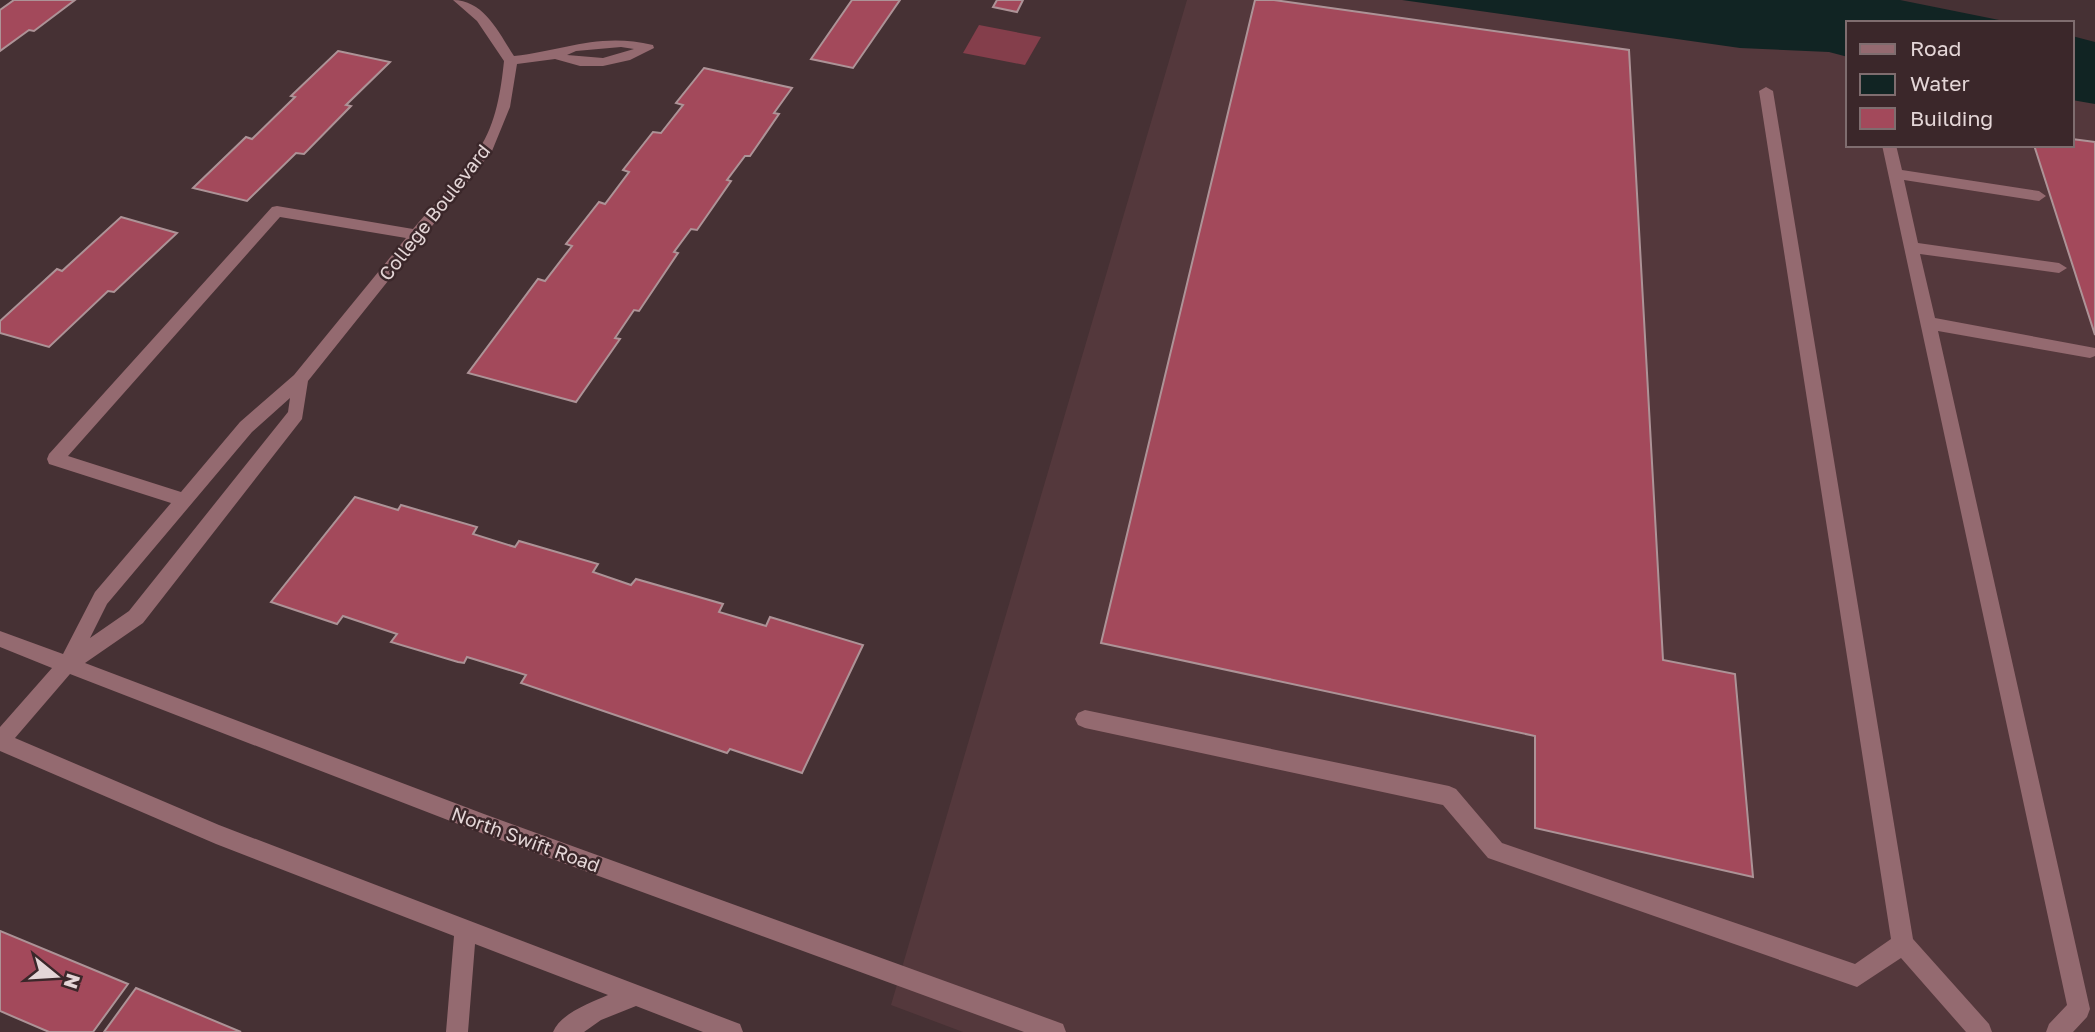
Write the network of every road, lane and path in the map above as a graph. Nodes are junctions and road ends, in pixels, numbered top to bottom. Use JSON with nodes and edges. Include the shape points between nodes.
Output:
{"nodes":[{"id":1,"x":459,"y":0,"type":"edge"},
{"id":2,"x":556,"y":55,"type":"junction"},
{"id":3,"x":511,"y":61,"type":"junction"},
{"id":4,"x":1766,"y":91,"type":"dead end"},
{"id":5,"x":1889,"y":147,"type":"edge"},
{"id":6,"x":1895,"y":174,"type":"junction"},
{"id":7,"x":2039,"y":196,"type":"dead end"},
{"id":8,"x":416,"y":235,"type":"junction"},
{"id":9,"x":1911,"y":247,"type":"junction"},
{"id":10,"x":2059,"y":268,"type":"dead end"},
{"id":11,"x":1928,"y":323,"type":"junction"},
{"id":12,"x":2090,"y":352,"type":"dead end"},
{"id":13,"x":300,"y":379,"type":"junction"},
{"id":14,"x":185,"y":500,"type":"junction"},
{"id":15,"x":0,"y":639,"type":"edge"},
{"id":16,"x":68,"y":663,"type":"junction"},
{"id":17,"x":1085,"y":719,"type":"dead end"},
{"id":18,"x":0,"y":741,"type":"edge"},
{"id":19,"x":465,"y":930,"type":"junction"},
{"id":20,"x":1903,"y":944,"type":"junction"},
{"id":21,"x":636,"y":995,"type":"junction"},
{"id":22,"x":2087,"y":1010,"type":"edge"},
{"id":23,"x":457,"y":1032,"type":"edge"},
{"id":24,"x":564,"y":1032,"type":"edge"},
{"id":25,"x":732,"y":1032,"type":"edge"},
{"id":26,"x":1055,"y":1032,"type":"edge"},
{"id":27,"x":1981,"y":1032,"type":"edge"},
{"id":28,"x":2057,"y":1032,"type":"edge"}],
"edges":[{"from":1,"to":3,"type":"street","via":[[482,18]]},
{"from":2,"to":2,"type":"street","via":[[575,64],[624,60],[648,48],[621,43],[573,47]]},
{"from":2,"to":3,"type":"street"},
{"from":3,"to":8,"type":"street","name":"College Boulevard","via":[[498,128],[485,151]]},
{"from":4,"to":20,"type":"street"},
{"from":5,"to":6,"type":"street"},
{"from":6,"to":7,"type":"street"},
{"from":6,"to":9,"type":"street"},
{"from":8,"to":13,"type":"street","name":"College Boulevard"},
{"from":8,"to":14,"type":"street","via":[[277,211],[55,459]]},
{"from":9,"to":10,"type":"street"},
{"from":9,"to":11,"type":"street"},
{"from":11,"to":12,"type":"street"},
{"from":11,"to":22,"type":"street"},
{"from":13,"to":14,"type":"street","name":"College Boulevard","via":[[246,427]]},
{"from":13,"to":16,"type":"street","name":"College Boulevard","via":[[296,414],[136,617]]},
{"from":14,"to":16,"type":"street","name":"College Boulevard","via":[[101,598]]},
{"from":15,"to":16,"type":"street","name":"North Swift Road"},
{"from":16,"to":18,"type":"street","name":"College Boulevard"},
{"from":16,"to":26,"type":"street","name":"North Swift Road","via":[[484,824]]},
{"from":17,"to":20,"type":"street","via":[[1449,796],[1495,851],[1857,976]]},
{"from":18,"to":19,"type":"street","via":[[216,835]]},
{"from":19,"to":21,"type":"street"},
{"from":19,"to":23,"type":"street"},
{"from":20,"to":27,"type":"street"},
{"from":21,"to":24,"type":"street","via":[[594,1012]]},
{"from":21,"to":25,"type":"street"},
{"from":22,"to":28,"type":"street"}]}
